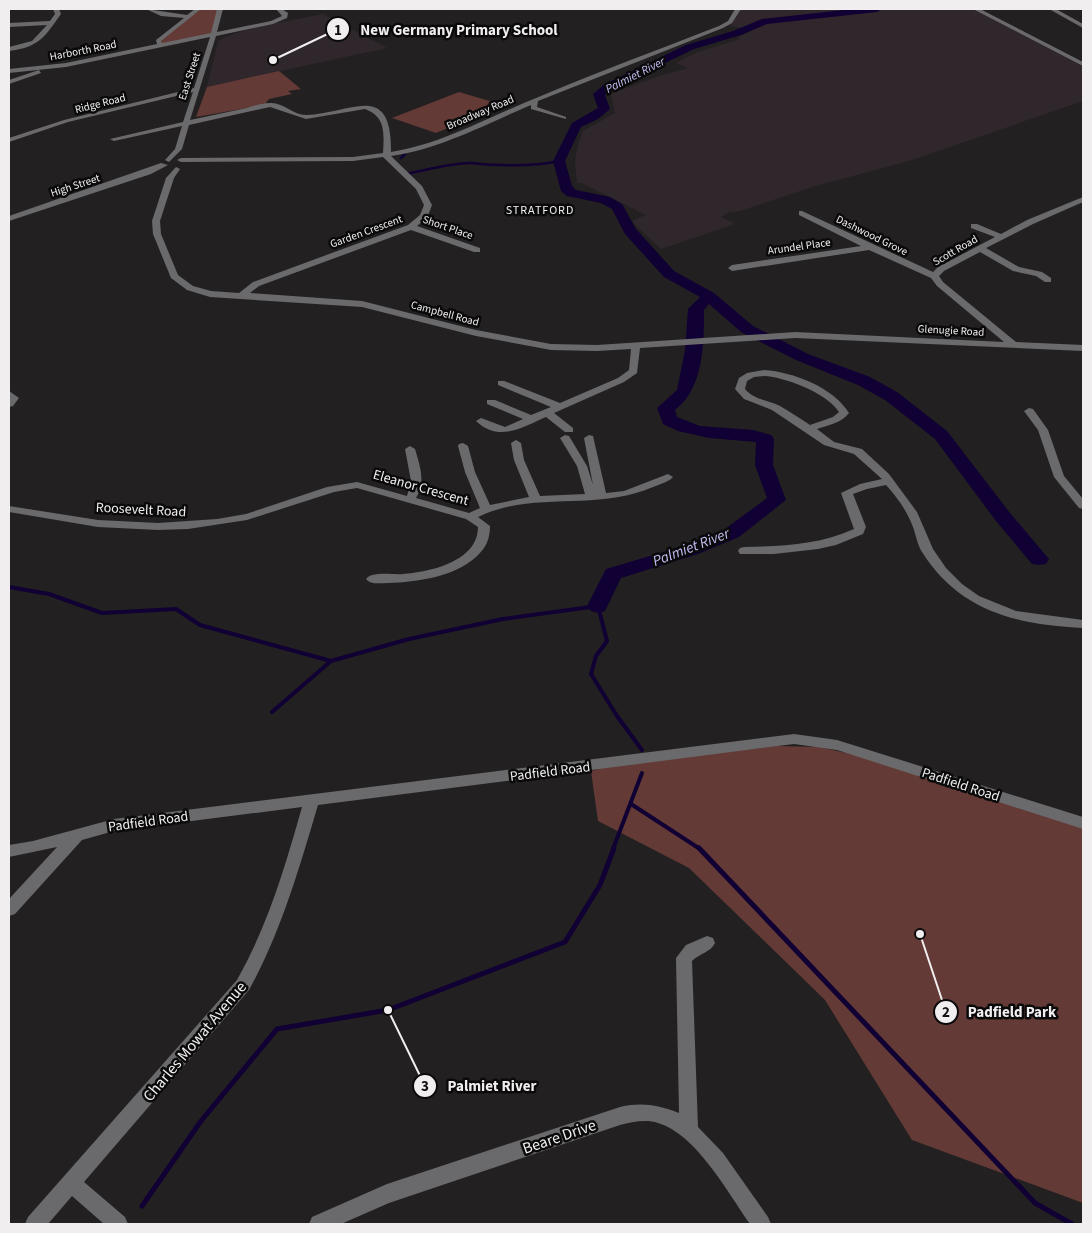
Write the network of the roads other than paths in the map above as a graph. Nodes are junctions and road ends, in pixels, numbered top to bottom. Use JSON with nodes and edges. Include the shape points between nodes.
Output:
{"nodes":[{"id":1,"x":56,"y":9,"type":"edge"},
{"id":2,"x":149,"y":9,"type":"edge"},
{"id":3,"x":198,"y":9,"type":"edge"},
{"id":4,"x":220,"y":9,"type":"edge"},
{"id":5,"x":279,"y":9,"type":"edge"},
{"id":6,"x":738,"y":9,"type":"edge"},
{"id":7,"x":990,"y":9,"type":"edge"},
{"id":8,"x":1052,"y":9,"type":"edge"},
{"id":9,"x":979,"y":10,"type":"edge"},
{"id":10,"x":186,"y":16,"type":"junction"},
{"id":11,"x":51,"y":23,"type":"junction"},
{"id":12,"x":9,"y":25,"type":"edge"},
{"id":13,"x":1083,"y":26,"type":"edge"},
{"id":14,"x":214,"y":34,"type":"junction"},
{"id":15,"x":160,"y":44,"type":"junction"},
{"id":16,"x":9,"y":49,"type":"edge"},
{"id":17,"x":1076,"y":54,"type":"dead end"},
{"id":18,"x":1068,"y":56,"type":"junction"},
{"id":19,"x":1083,"y":64,"type":"edge"},
{"id":20,"x":44,"y":68,"type":"junction"},
{"id":21,"x":9,"y":71,"type":"edge"},
{"id":22,"x":9,"y":82,"type":"edge"},
{"id":23,"x":197,"y":89,"type":"junction"},
{"id":24,"x":535,"y":101,"type":"junction"},
{"id":25,"x":564,"y":118,"type":"dead end"},
{"id":26,"x":186,"y":123,"type":"junction"},
{"id":27,"x":114,"y":139,"type":"dead end"},
{"id":28,"x":9,"y":140,"type":"edge"},
{"id":29,"x":178,"y":148,"type":"junction"},
{"id":30,"x":387,"y":155,"type":"junction"},
{"id":31,"x":179,"y":163,"type":"junction"},
{"id":32,"x":167,"y":168,"type":"junction"},
{"id":33,"x":1083,"y":200,"type":"edge"},
{"id":34,"x":802,"y":213,"type":"dead end"},
{"id":35,"x":9,"y":219,"type":"edge"},
{"id":36,"x":974,"y":226,"type":"dead end"},
{"id":37,"x":411,"y":227,"type":"junction"},
{"id":38,"x":1001,"y":237,"type":"junction"},
{"id":39,"x":870,"y":247,"type":"junction"},
{"id":40,"x":980,"y":248,"type":"junction"},
{"id":41,"x":477,"y":250,"type":"dead end"},
{"id":42,"x":732,"y":268,"type":"dead end"},
{"id":43,"x":934,"y":276,"type":"junction"},
{"id":44,"x":1048,"y":280,"type":"dead end"},
{"id":45,"x":241,"y":296,"type":"junction"},
{"id":46,"x":817,"y":336,"type":"joint"},
{"id":47,"x":1014,"y":344,"type":"junction"},
{"id":48,"x":636,"y":346,"type":"junction"},
{"id":49,"x":1083,"y":348,"type":"edge"},
{"id":50,"x":502,"y":383,"type":"dead end"},
{"id":51,"x":9,"y":394,"type":"edge"},
{"id":52,"x":491,"y":402,"type":"dead end"},
{"id":53,"x":9,"y":404,"type":"edge"},
{"id":54,"x":561,"y":407,"type":"junction"},
{"id":55,"x":1029,"y":411,"type":"dead end"},
{"id":56,"x":547,"y":412,"type":"junction"},
{"id":57,"x":531,"y":419,"type":"junction"},
{"id":58,"x":481,"y":421,"type":"dead end"},
{"id":59,"x":808,"y":429,"type":"junction"},
{"id":60,"x":589,"y":438,"type":"dead end"},
{"id":61,"x":516,"y":443,"type":"dead end"},
{"id":62,"x":463,"y":446,"type":"dead end"},
{"id":63,"x":410,"y":449,"type":"dead end"},
{"id":64,"x":668,"y":477,"type":"dead end"},
{"id":65,"x":889,"y":482,"type":"junction"},
{"id":66,"x":357,"y":485,"type":"joint"},
{"id":67,"x":596,"y":497,"type":"junction"},
{"id":68,"x":410,"y":499,"type":"junction"},
{"id":69,"x":536,"y":499,"type":"junction"},
{"id":70,"x":1083,"y":506,"type":"edge"},
{"id":71,"x":9,"y":509,"type":"edge"},
{"id":72,"x":486,"y":509,"type":"junction"},
{"id":73,"x":470,"y":517,"type":"junction"},
{"id":74,"x":744,"y":550,"type":"dead end"},
{"id":75,"x":372,"y":579,"type":"dead end"},
{"id":76,"x":1083,"y":624,"type":"edge"},
{"id":77,"x":312,"y":799,"type":"junction"},
{"id":78,"x":1083,"y":823,"type":"edge"},
{"id":79,"x":79,"y":834,"type":"junction"},
{"id":80,"x":9,"y":851,"type":"edge"},
{"id":81,"x":9,"y":909,"type":"edge"},
{"id":82,"x":707,"y":943,"type":"dead end"},
{"id":83,"x":689,"y":1132,"type":"junction"},
{"id":84,"x":71,"y":1183,"type":"junction"},
{"id":85,"x":35,"y":1224,"type":"edge"},
{"id":86,"x":118,"y":1224,"type":"edge"},
{"id":87,"x":319,"y":1224,"type":"edge"},
{"id":88,"x":761,"y":1224,"type":"edge"}],
"edges":[{"from":1,"to":11,"type":"street","via":[[58,14]]},
{"from":2,"to":10,"type":"street","via":[[160,14]]},
{"from":3,"to":10,"type":"street"},
{"from":4,"to":14,"type":"street","name":"East Street"},
{"from":5,"to":14,"type":"street","name":"Harborth Road","via":[[286,15],[281,19]]},
{"from":6,"to":24,"type":"street","name":"Broadway Road","via":[[730,22],[721,27]]},
{"from":7,"to":9,"type":"street"},
{"from":8,"to":13,"type":"street"},
{"from":9,"to":18,"type":"street"},
{"from":10,"to":15,"type":"street","via":[[158,41]]},
{"from":11,"to":12,"type":"street"},
{"from":11,"to":16,"type":"street","via":[[41,40]]},
{"from":14,"to":15,"type":"street","name":"Harborth Road"},
{"from":14,"to":23,"type":"street","name":"East Street"},
{"from":15,"to":20,"type":"street","name":"Harborth Road"},
{"from":17,"to":18,"type":"street"},
{"from":18,"to":19,"type":"street"},
{"from":20,"to":21,"type":"street","name":"Harborth Road"},
{"from":20,"to":22,"type":"street"},
{"from":23,"to":26,"type":"street","name":"East Street"},
{"from":23,"to":28,"type":"street","name":"Ridge Road","via":[[66,121]]},
{"from":24,"to":25,"type":"street","via":[[534,109]]},
{"from":24,"to":30,"type":"street","name":"Broadway Road","via":[[439,141]]},
{"from":26,"to":27,"type":"street"},
{"from":26,"to":29,"type":"street","name":"East Street"},
{"from":26,"to":30,"type":"street","via":[[265,106],[285,107],[300,117],[369,108],[383,118],[388,127]]},
{"from":29,"to":31,"type":"street","name":"East Street"},
{"from":29,"to":32,"type":"street","name":"East Street"},
{"from":30,"to":31,"type":"street","name":"Broadway Road"},
{"from":30,"to":37,"type":"street","name":"Garden Crescent","via":[[390,163],[426,197],[428,205],[424,216]]},
{"from":31,"to":32,"type":"street","name":"Campbell Road"},
{"from":31,"to":32,"type":"street","name":"Broadway Road"},
{"from":32,"to":35,"type":"street","name":"High Street"},
{"from":32,"to":45,"type":"street","name":"Campbell Road","via":[[156,221],[157,234],[172,272],[184,285],[196,290]]},
{"from":33,"to":38,"type":"street","name":"Scott Road"},
{"from":34,"to":39,"type":"street","name":"Dashwood Grove"},
{"from":36,"to":38,"type":"street"},
{"from":37,"to":41,"type":"street","name":"Short Place"},
{"from":37,"to":45,"type":"street","name":"Garden Crescent","via":[[264,281]]},
{"from":38,"to":40,"type":"street","name":"Scott Road"},
{"from":39,"to":42,"type":"street","name":"Arundel Place"},
{"from":39,"to":43,"type":"street","name":"Dashwood Grove"},
{"from":40,"to":43,"type":"street","name":"Scott Road"},
{"from":40,"to":44,"type":"street","via":[[1016,269],[1040,274]]},
{"from":43,"to":47,"type":"street","name":"Scott Road"},
{"from":45,"to":48,"type":"street","name":"Campbell Road","via":[[362,304],[476,333],[550,347]]},
{"from":46,"to":47,"type":"street","name":"Glenugie Road"},
{"from":46,"to":48,"type":"street","name":"Campbell Road"},
{"from":47,"to":49,"type":"street","name":"Glenugie Road"},
{"from":48,"to":54,"type":"street","via":[[636,365],[630,375]]},
{"from":50,"to":54,"type":"street"},
{"from":51,"to":53,"type":"street","via":[[14,398]]},
{"from":52,"to":57,"type":"street"},
{"from":54,"to":56,"type":"street"},
{"from":55,"to":70,"type":"street","via":[[1043,430],[1059,477]]},
{"from":56,"to":57,"type":"street"},
{"from":56,"to":67,"type":"street","via":[[567,434]]},
{"from":57,"to":58,"type":"street","via":[[504,431]]},
{"from":59,"to":59,"type":"street","via":[[775,408],[747,398],[740,389],[742,380],[753,374],[778,375],[833,400],[844,413],[837,419]]},
{"from":59,"to":65,"type":"street","via":[[830,444],[861,454]]},
{"from":60,"to":67,"type":"street"},
{"from":61,"to":69,"type":"street"},
{"from":62,"to":72,"type":"street"},
{"from":63,"to":68,"type":"street","via":[[417,484]]},
{"from":64,"to":67,"type":"street","via":[[623,495]]},
{"from":65,"to":74,"type":"street","via":[[847,493],[860,527],[850,536],[813,546]]},
{"from":65,"to":76,"type":"street","via":[[916,521],[926,548],[963,592],[1011,614],[1041,621]]},
{"from":66,"to":68,"type":"street","name":"Eleanor Crescent"},
{"from":66,"to":71,"type":"street","name":"Roosevelt Road","via":[[248,517],[195,526],[120,526]]},
{"from":67,"to":69,"type":"street"},
{"from":68,"to":73,"type":"street","name":"Eleanor Crescent"},
{"from":69,"to":72,"type":"street"},
{"from":72,"to":73,"type":"street"},
{"from":73,"to":75,"type":"street","name":"Eleanor Crescent","via":[[482,523],[485,538],[481,547],[469,557],[423,576]]},
{"from":77,"to":78,"type":"street","name":"Padfield Road","via":[[774,741],[808,740],[857,751]]},
{"from":77,"to":79,"type":"street","name":"Padfield Road","via":[[114,825]]},
{"from":77,"to":84,"type":"street","name":"Charles Mowat Avenue","via":[[274,924],[243,985]]},
{"from":79,"to":80,"type":"street","name":"Padfield Road"},
{"from":79,"to":81,"type":"street"},
{"from":82,"to":83,"type":"street","via":[[684,958]]},
{"from":83,"to":87,"type":"street","name":"Beare Drive","via":[[678,1122],[659,1114],[640,1112],[620,1116],[387,1194]]},
{"from":83,"to":88,"type":"street","name":"Beare Drive","via":[[704,1146]]},
{"from":84,"to":85,"type":"street","name":"Charles Mowat Avenue"},
{"from":84,"to":86,"type":"street"}]}
